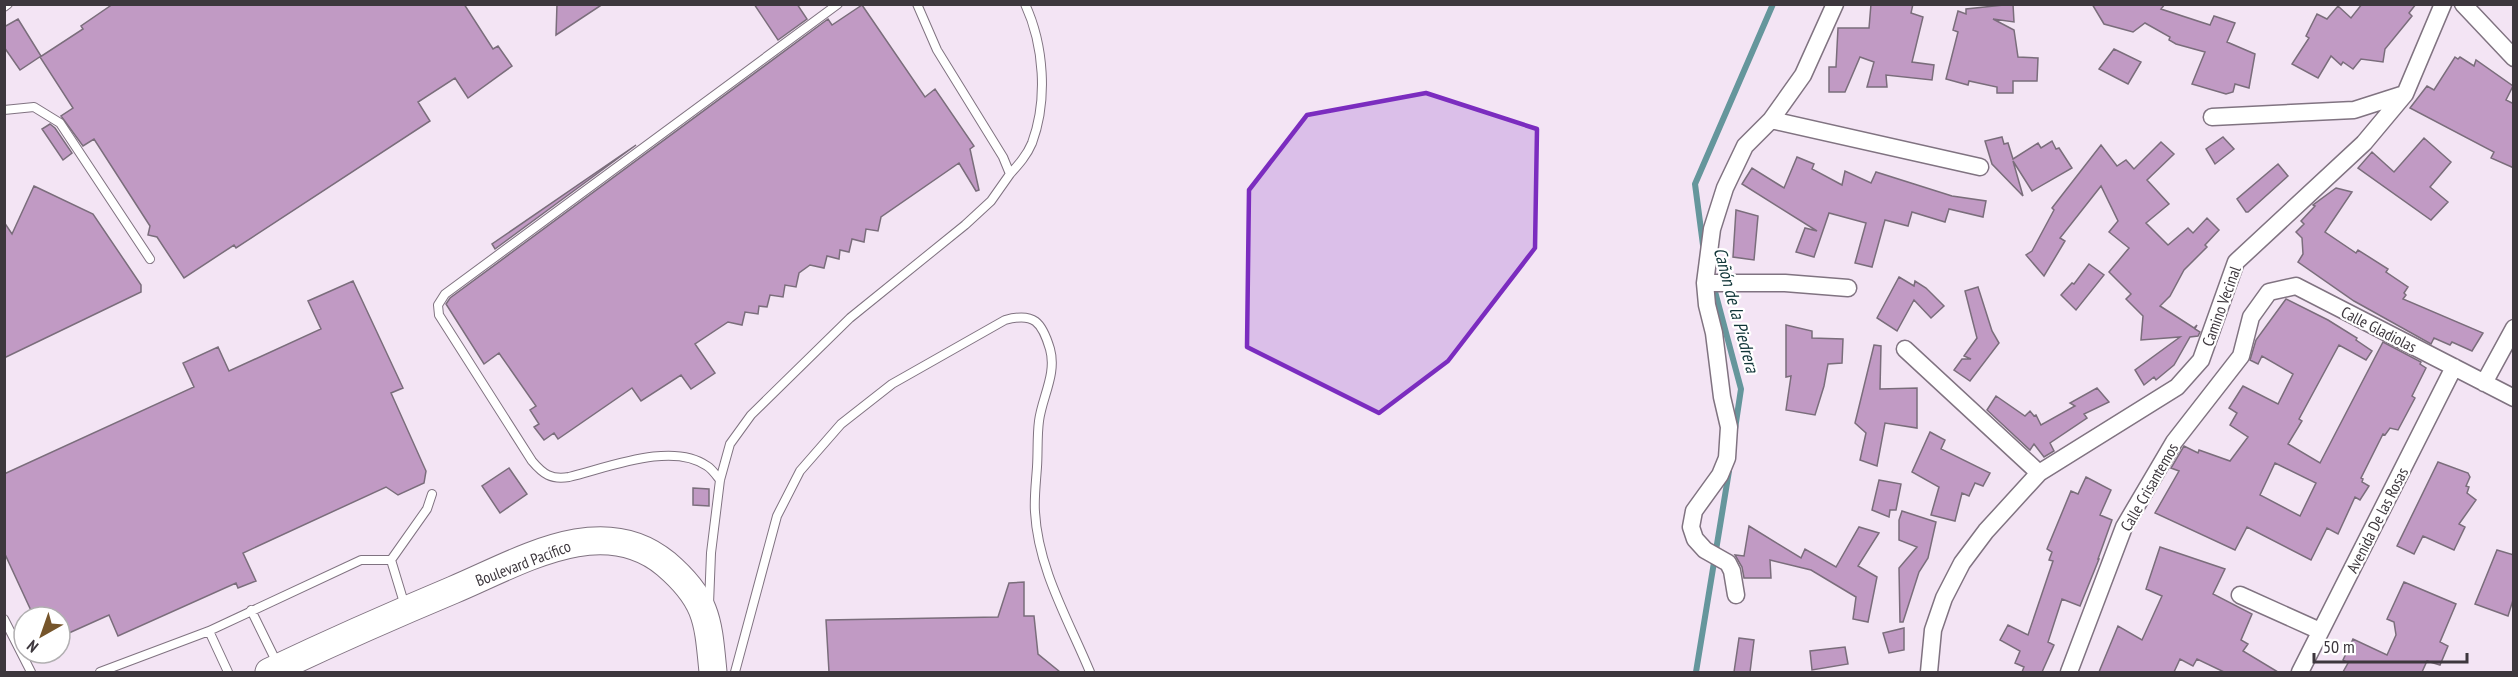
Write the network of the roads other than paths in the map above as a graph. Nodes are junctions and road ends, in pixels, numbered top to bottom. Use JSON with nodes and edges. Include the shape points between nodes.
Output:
{"nodes":[{"id":1,"x":838,"y":4,"type":"edge"},
{"id":2,"x":917,"y":4,"type":"edge"},
{"id":3,"x":1025,"y":4,"type":"edge"},
{"id":4,"x":1835,"y":4,"type":"edge"},
{"id":5,"x":2443,"y":4,"type":"edge"},
{"id":6,"x":2463,"y":4,"type":"edge"},
{"id":7,"x":825,"y":8,"type":"edge"},
{"id":8,"x":2514,"y":58,"type":"edge"},
{"id":9,"x":2405,"y":94,"type":"junction"},
{"id":10,"x":4,"y":110,"type":"edge"},
{"id":11,"x":2212,"y":117,"type":"dead end"},
{"id":12,"x":1771,"y":120,"type":"junction"},
{"id":13,"x":1980,"y":167,"type":"dead end"},
{"id":14,"x":1010,"y":174,"type":"junction"},
{"id":15,"x":150,"y":259,"type":"dead end"},
{"id":16,"x":1705,"y":283,"type":"junction"},
{"id":17,"x":1848,"y":288,"type":"dead end"},
{"id":18,"x":2251,"y":317,"type":"joint"},
{"id":19,"x":2514,"y":328,"type":"edge"},
{"id":20,"x":1905,"y":349,"type":"dead end"},
{"id":21,"x":2454,"y":367,"type":"junction"},
{"id":22,"x":2484,"y":383,"type":"junction"},
{"id":23,"x":2514,"y":398,"type":"edge"},
{"id":24,"x":2039,"y":473,"type":"junction"},
{"id":25,"x":720,"y":480,"type":"junction"},
{"id":26,"x":432,"y":494,"type":"dead end"},
{"id":27,"x":391,"y":560,"type":"junction"},
{"id":28,"x":1736,"y":595,"type":"dead end"},
{"id":29,"x":2241,"y":595,"type":"dead end"},
{"id":30,"x":251,"y":610,"type":"junction"},
{"id":31,"x":406,"y":610,"type":"junction"},
{"id":32,"x":4,"y":619,"type":"edge"},
{"id":33,"x":708,"y":622,"type":"junction"},
{"id":34,"x":209,"y":631,"type":"junction"},
{"id":35,"x":2320,"y":631,"type":"junction"},
{"id":36,"x":274,"y":670,"type":"edge"},
{"id":37,"x":31,"y":672,"type":"edge"},
{"id":38,"x":100,"y":672,"type":"edge"},
{"id":39,"x":228,"y":672,"type":"edge"},
{"id":40,"x":713,"y":672,"type":"edge"},
{"id":41,"x":735,"y":672,"type":"edge"},
{"id":42,"x":1090,"y":672,"type":"edge"},
{"id":43,"x":1929,"y":672,"type":"edge"},
{"id":44,"x":2069,"y":672,"type":"edge"},
{"id":45,"x":2300,"y":672,"type":"edge"}],
"edges":[{"from":1,"to":7,"type":"lane"},
{"from":2,"to":14,"type":"lane","via":[[937,50],[998,147]]},
{"from":3,"to":14,"type":"lane","via":[[1040,48],[1041,87],[1032,143]]},
{"from":4,"to":12,"type":"street","via":[[1803,75]]},
{"from":5,"to":9,"type":"street","name":"Camino Vecinal"},
{"from":6,"to":8,"type":"street"},
{"from":7,"to":25,"type":"lane","via":[[445,294],[438,305],[439,315],[543,474],[563,478],[660,454],[707,465]]},
{"from":9,"to":11,"type":"street","via":[[2354,110]]},
{"from":9,"to":24,"type":"street","name":"Camino Vecinal","via":[[2364,143],[2236,262],[2201,360],[2177,387]]},
{"from":10,"to":15,"type":"lane","via":[[34,107],[60,123]]},
{"from":12,"to":13,"type":"street"},
{"from":12,"to":16,"type":"street","via":[[1745,146],[1725,188],[1712,229]]},
{"from":14,"to":25,"type":"lane","via":[[981,211],[850,318],[751,415],[730,444]]},
{"from":16,"to":17,"type":"street"},
{"from":16,"to":28,"type":"street","via":[[1728,426],[1727,458],[1720,475],[1694,511],[1691,527],[1705,550],[1728,563]]},
{"from":18,"to":21,"type":"street","name":"Calle Gladiolas","via":[[2269,292],[2296,286]]},
{"from":18,"to":44,"type":"street","name":"Calle Crisantemos","via":[[2241,356],[2174,442],[2124,527]]},
{"from":19,"to":22,"type":"street"},
{"from":20,"to":24,"type":"street"},
{"from":21,"to":22,"type":"street","name":"Calle Gladiolas"},
{"from":21,"to":35,"type":"street","name":"Avenida De las Rosas"},
{"from":22,"to":23,"type":"street","name":"Calle Gladiolas"},
{"from":24,"to":43,"type":"street","name":"Camino Vecinal","via":[[1962,563],[1933,630]]},
{"from":25,"to":33,"type":"lane"},
{"from":26,"to":27,"type":"lane","via":[[427,510]]},
{"from":27,"to":30,"type":"lane","via":[[361,560]]},
{"from":27,"to":31,"type":"lane"},
{"from":29,"to":35,"type":"street"},
{"from":30,"to":34,"type":"lane"},
{"from":30,"to":36,"type":"lane"},
{"from":31,"to":33,"type":"main road","name":"Boulevard Pacífico","via":[[546,550],[610,539],[632,544],[655,556],[682,578],[698,599]]},
{"from":31,"to":36,"type":"main road","name":"Boulevard Pacífico"},
{"from":32,"to":37,"type":"lane"},
{"from":33,"to":40,"type":"main road","name":"Boulevard Pacífico"},
{"from":34,"to":38,"type":"lane"},
{"from":34,"to":39,"type":"lane"},
{"from":35,"to":45,"type":"street","name":"Avenida De las Rosas"},
{"from":41,"to":42,"type":"lane","via":[[777,516],[800,471],[841,424],[892,384],[1005,320],[1021,316],[1035,320],[1044,331],[1051,352],[1052,374],[1039,420],[1035,501],[1043,556]]}]}
